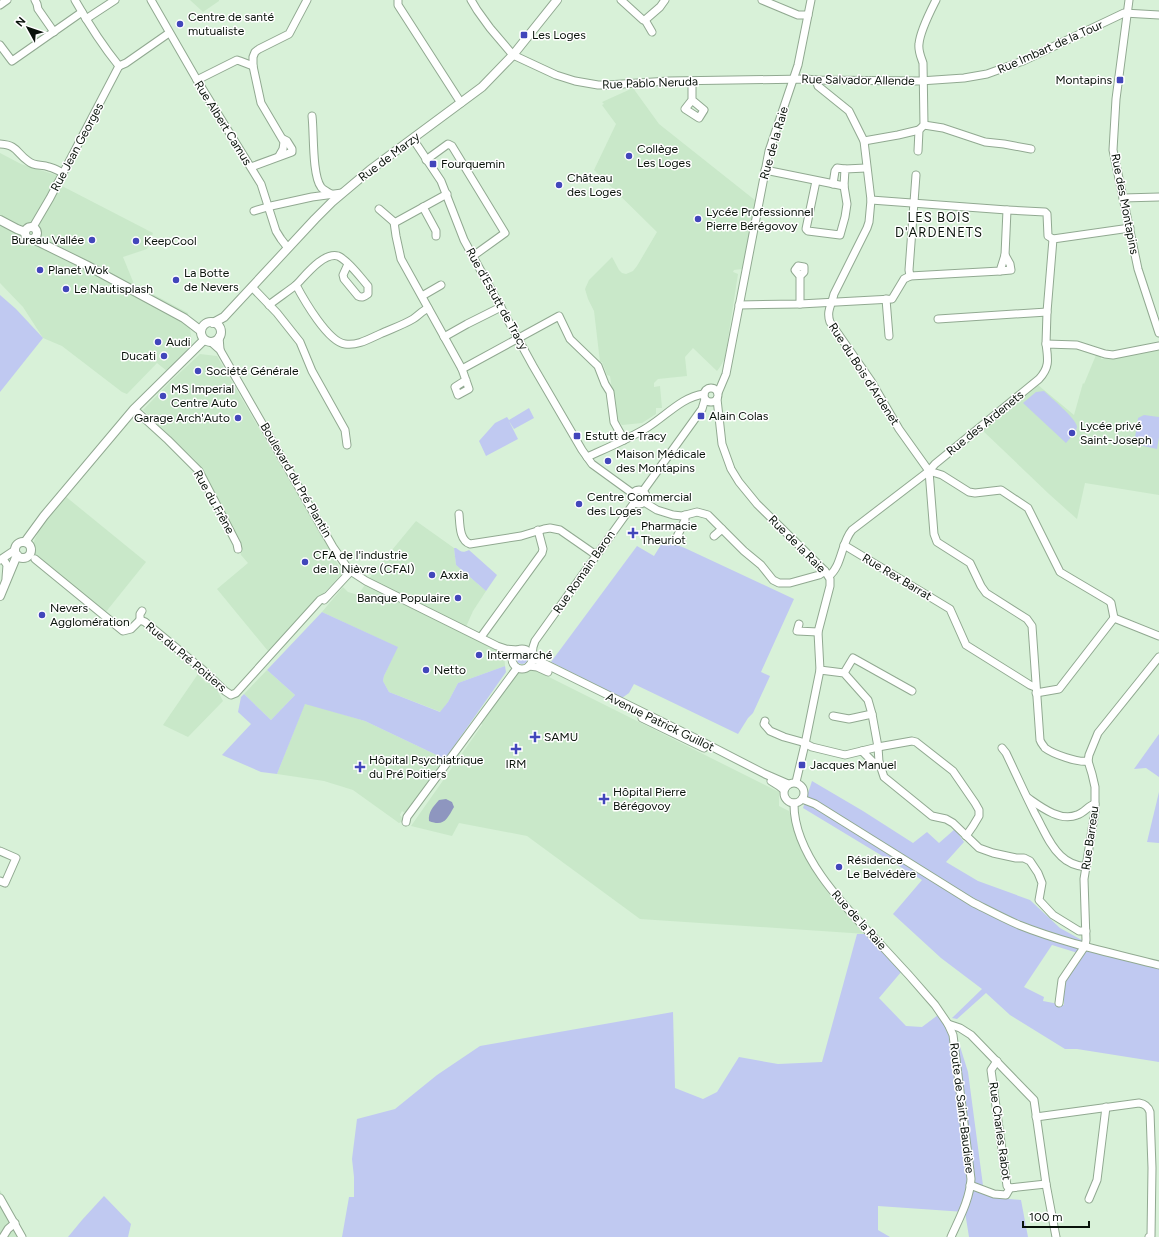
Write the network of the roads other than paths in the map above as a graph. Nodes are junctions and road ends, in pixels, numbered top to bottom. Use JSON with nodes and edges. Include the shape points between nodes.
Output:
{"nodes":[{"id":1,"x":7,"y":0,"type":"edge"},
{"id":2,"x":34,"y":0,"type":"edge"},
{"id":3,"x":75,"y":0,"type":"edge"},
{"id":4,"x":113,"y":0,"type":"edge"},
{"id":5,"x":151,"y":0,"type":"edge"},
{"id":6,"x":307,"y":0,"type":"edge"},
{"id":7,"x":398,"y":0,"type":"edge"},
{"id":8,"x":471,"y":0,"type":"edge"},
{"id":9,"x":556,"y":0,"type":"edge"},
{"id":10,"x":621,"y":0,"type":"edge"},
{"id":11,"x":665,"y":0,"type":"edge"},
{"id":12,"x":762,"y":0,"type":"edge"},
{"id":13,"x":811,"y":0,"type":"edge"},
{"id":14,"x":936,"y":0,"type":"edge"},
{"id":15,"x":1129,"y":0,"type":"edge"},
{"id":16,"x":0,"y":5,"type":"edge"},
{"id":17,"x":82,"y":12,"type":"junction"},
{"id":18,"x":1127,"y":13,"type":"junction"},
{"id":19,"x":808,"y":15,"type":"junction"},
{"id":20,"x":1159,"y":15,"type":"edge"},
{"id":21,"x":86,"y":19,"type":"junction"},
{"id":22,"x":645,"y":20,"type":"junction"},
{"id":23,"x":54,"y":32,"type":"junction"},
{"id":24,"x":652,"y":32,"type":"dead end"},
{"id":25,"x":169,"y":33,"type":"junction"},
{"id":26,"x":0,"y":45,"type":"edge"},
{"id":27,"x":513,"y":55,"type":"junction"},
{"id":28,"x":798,"y":65,"type":"junction"},
{"id":29,"x":119,"y":66,"type":"junction"},
{"id":30,"x":253,"y":66,"type":"junction"},
{"id":31,"x":793,"y":79,"type":"junction"},
{"id":32,"x":806,"y":79,"type":"junction"},
{"id":33,"x":197,"y":80,"type":"junction"},
{"id":34,"x":816,"y":80,"type":"junction"},
{"id":35,"x":923,"y":80,"type":"junction"},
{"id":36,"x":692,"y":81,"type":"junction"},
{"id":37,"x":692,"y":100,"type":"dead end"},
{"id":38,"x":461,"y":103,"type":"junction"},
{"id":39,"x":312,"y":116,"type":"dead end"},
{"id":40,"x":922,"y":127,"type":"junction"},
{"id":41,"x":413,"y":139,"type":"junction"},
{"id":42,"x":864,"y":141,"type":"junction"},
{"id":43,"x":0,"y":144,"type":"edge"},
{"id":44,"x":1030,"y":149,"type":"dead end"},
{"id":45,"x":918,"y":151,"type":"dead end"},
{"id":46,"x":426,"y":160,"type":"junction"},
{"id":47,"x":250,"y":167,"type":"junction"},
{"id":48,"x":866,"y":168,"type":"junction"},
{"id":49,"x":846,"y":169,"type":"junction"},
{"id":50,"x":765,"y":170,"type":"junction"},
{"id":51,"x":63,"y":173,"type":"junction"},
{"id":52,"x":916,"y":175,"type":"dead end"},
{"id":53,"x":816,"y":181,"type":"junction"},
{"id":54,"x":833,"y":184,"type":"junction"},
{"id":55,"x":844,"y":186,"type":"junction"},
{"id":56,"x":322,"y":192,"type":"junction"},
{"id":57,"x":342,"y":193,"type":"junction"},
{"id":58,"x":447,"y":194,"type":"junction"},
{"id":59,"x":1159,"y":197,"type":"edge"},
{"id":60,"x":1123,"y":198,"type":"junction"},
{"id":61,"x":871,"y":200,"type":"junction"},
{"id":62,"x":914,"y":203,"type":"junction"},
{"id":63,"x":268,"y":207,"type":"junction"},
{"id":64,"x":423,"y":207,"type":"junction"},
{"id":65,"x":379,"y":209,"type":"dead end"},
{"id":66,"x":1007,"y":210,"type":"junction"},
{"id":67,"x":254,"y":212,"type":"dead end"},
{"id":68,"x":0,"y":220,"type":"edge"},
{"id":69,"x":394,"y":222,"type":"junction"},
{"id":70,"x":1130,"y":228,"type":"junction"},
{"id":71,"x":34,"y":233,"type":"junction"},
{"id":72,"x":436,"y":236,"type":"dead end"},
{"id":73,"x":1053,"y":240,"type":"junction"},
{"id":74,"x":288,"y":248,"type":"junction"},
{"id":75,"x":473,"y":256,"type":"junction"},
{"id":76,"x":348,"y":264,"type":"dead end"},
{"id":77,"x":800,"y":276,"type":"dead end"},
{"id":78,"x":910,"y":276,"type":"junction"},
{"id":79,"x":296,"y":284,"type":"junction"},
{"id":80,"x":441,"y":285,"type":"dead end"},
{"id":81,"x":252,"y":286,"type":"junction"},
{"id":82,"x":422,"y":296,"type":"junction"},
{"id":83,"x":886,"y":299,"type":"junction"},
{"id":84,"x":832,"y":302,"type":"junction"},
{"id":85,"x":800,"y":304,"type":"junction"},
{"id":86,"x":269,"y":305,"type":"junction"},
{"id":87,"x":738,"y":305,"type":"junction"},
{"id":88,"x":428,"y":308,"type":"junction"},
{"id":89,"x":501,"y":308,"type":"junction"},
{"id":90,"x":1047,"y":312,"type":"junction"},
{"id":91,"x":938,"y":319,"type":"dead end"},
{"id":92,"x":210,"y":327,"type":"junction"},
{"id":93,"x":1159,"y":333,"type":"edge"},
{"id":94,"x":889,"y":336,"type":"dead end"},
{"id":95,"x":219,"y":337,"type":"junction"},
{"id":96,"x":444,"y":337,"type":"junction"},
{"id":97,"x":519,"y":338,"type":"junction"},
{"id":98,"x":208,"y":341,"type":"junction"},
{"id":99,"x":1046,"y":344,"type":"junction"},
{"id":100,"x":1159,"y":346,"type":"edge"},
{"id":101,"x":220,"y":350,"type":"junction"},
{"id":102,"x":462,"y":369,"type":"junction"},
{"id":103,"x":466,"y":380,"type":"dead end"},
{"id":104,"x":711,"y":397,"type":"junction"},
{"id":105,"x":134,"y":409,"type":"junction"},
{"id":106,"x":702,"y":409,"type":"junction"},
{"id":107,"x":719,"y":410,"type":"junction"},
{"id":108,"x":624,"y":440,"type":"junction"},
{"id":109,"x":347,"y":445,"type":"dead end"},
{"id":110,"x":588,"y":459,"type":"junction"},
{"id":111,"x":929,"y":471,"type":"junction"},
{"id":112,"x":643,"y":491,"type":"junction"},
{"id":113,"x":632,"y":493,"type":"junction"},
{"id":114,"x":644,"y":502,"type":"junction"},
{"id":115,"x":634,"y":503,"type":"junction"},
{"id":116,"x":459,"y":514,"type":"dead end"},
{"id":117,"x":685,"y":514,"type":"junction"},
{"id":118,"x":722,"y":529,"type":"junction"},
{"id":119,"x":538,"y":530,"type":"junction"},
{"id":120,"x":714,"y":536,"type":"dead end"},
{"id":121,"x":675,"y":541,"type":"dead end"},
{"id":122,"x":844,"y":545,"type":"junction"},
{"id":123,"x":238,"y":549,"type":"dead end"},
{"id":124,"x":24,"y":552,"type":"junction"},
{"id":125,"x":596,"y":555,"type":"junction"},
{"id":126,"x":1,"y":560,"type":"edge"},
{"id":127,"x":351,"y":571,"type":"junction"},
{"id":128,"x":827,"y":574,"type":"junction"},
{"id":129,"x":6,"y":581,"type":"junction"},
{"id":130,"x":0,"y":596,"type":"edge"},
{"id":131,"x":142,"y":611,"type":"dead end"},
{"id":132,"x":1114,"y":618,"type":"junction"},
{"id":133,"x":140,"y":620,"type":"junction"},
{"id":134,"x":800,"y":624,"type":"dead end"},
{"id":135,"x":818,"y":632,"type":"junction"},
{"id":136,"x":1159,"y":636,"type":"edge"},
{"id":137,"x":481,"y":638,"type":"junction"},
{"id":138,"x":534,"y":641,"type":"junction"},
{"id":139,"x":497,"y":646,"type":"junction"},
{"id":140,"x":520,"y":649,"type":"junction"},
{"id":141,"x":532,"y":657,"type":"junction"},
{"id":142,"x":1159,"y":657,"type":"edge"},
{"id":143,"x":512,"y":661,"type":"junction"},
{"id":144,"x":529,"y":666,"type":"junction"},
{"id":145,"x":517,"y":668,"type":"junction"},
{"id":146,"x":820,"y":670,"type":"junction"},
{"id":147,"x":844,"y":673,"type":"junction"},
{"id":148,"x":1036,"y":690,"type":"junction"},
{"id":149,"x":912,"y":691,"type":"dead end"},
{"id":150,"x":872,"y":714,"type":"junction"},
{"id":151,"x":833,"y":716,"type":"dead end"},
{"id":152,"x":765,"y":721,"type":"dead end"},
{"id":153,"x":805,"y":744,"type":"junction"},
{"id":154,"x":878,"y":747,"type":"junction"},
{"id":155,"x":1002,"y":748,"type":"dead end"},
{"id":156,"x":862,"y":751,"type":"junction"},
{"id":157,"x":1088,"y":761,"type":"junction"},
{"id":158,"x":879,"y":762,"type":"junction"},
{"id":159,"x":796,"y":782,"type":"junction"},
{"id":160,"x":786,"y":787,"type":"junction"},
{"id":161,"x":803,"y":796,"type":"junction"},
{"id":162,"x":1028,"y":798,"type":"junction"},
{"id":163,"x":794,"y":803,"type":"junction"},
{"id":164,"x":1095,"y":804,"type":"junction"},
{"id":165,"x":406,"y":822,"type":"dead end"},
{"id":166,"x":966,"y":836,"type":"junction"},
{"id":167,"x":0,"y":851,"type":"edge"},
{"id":168,"x":1086,"y":867,"type":"junction"},
{"id":169,"x":0,"y":881,"type":"edge"},
{"id":170,"x":1086,"y":931,"type":"junction"},
{"id":171,"x":1085,"y":946,"type":"junction"},
{"id":172,"x":1159,"y":965,"type":"edge"},
{"id":173,"x":1059,"y":1003,"type":"dead end"},
{"id":174,"x":948,"y":1024,"type":"junction"},
{"id":175,"x":967,"y":1032,"type":"junction"},
{"id":176,"x":953,"y":1035,"type":"junction"},
{"id":177,"x":997,"y":1061,"type":"junction"},
{"id":178,"x":1106,"y":1107,"type":"junction"},
{"id":179,"x":1036,"y":1117,"type":"junction"},
{"id":180,"x":1046,"y":1184,"type":"junction"},
{"id":181,"x":970,"y":1185,"type":"junction"},
{"id":182,"x":1010,"y":1188,"type":"junction"},
{"id":183,"x":0,"y":1198,"type":"edge"},
{"id":184,"x":1089,"y":1199,"type":"dead end"},
{"id":185,"x":15,"y":1223,"type":"junction"},
{"id":186,"x":2,"y":1237,"type":"edge"},
{"id":187,"x":22,"y":1237,"type":"edge"},
{"id":188,"x":951,"y":1237,"type":"edge"},
{"id":189,"x":1056,"y":1237,"type":"edge"},
{"id":190,"x":1149,"y":1237,"type":"edge"}],
"edges":[{"from":1,"to":16,"type":"street"},
{"from":2,"to":23,"type":"street"},
{"from":3,"to":17,"type":"street"},
{"from":4,"to":21,"type":"street"},
{"from":5,"to":25,"type":"street","name":"Rue Albert Camus"},
{"from":6,"to":30,"type":"street","via":[[289,34],[255,52]]},
{"from":7,"to":38,"type":"street","via":[[398,5]]},
{"from":8,"to":27,"type":"street"},
{"from":9,"to":27,"type":"main road","name":"Rue de Marzy"},
{"from":10,"to":22,"type":"street"},
{"from":11,"to":22,"type":"street"},
{"from":12,"to":19,"type":"street","via":[[798,15]]},
{"from":13,"to":19,"type":"street","name":"Rue de la Raie"},
{"from":14,"to":35,"type":"street","via":[[918,43],[923,63]]},
{"from":15,"to":18,"type":"street","name":"Rue des Montapins"},
{"from":17,"to":21,"type":"street"},
{"from":17,"to":23,"type":"street"},
{"from":18,"to":20,"type":"street"},
{"from":18,"to":35,"type":"street","name":"Rue Imbart de la Tour","via":[[1023,61],[990,73],[964,78]]},
{"from":18,"to":60,"type":"street","name":"Rue des Montapins","via":[[1116,99],[1113,150]]},
{"from":19,"to":28,"type":"street","name":"Rue de la Raie"},
{"from":21,"to":29,"type":"street"},
{"from":22,"to":24,"type":"street"},
{"from":23,"to":26,"type":"street","via":[[12,61]]},
{"from":25,"to":29,"type":"street"},
{"from":25,"to":33,"type":"street","name":"Rue Albert Camus"},
{"from":27,"to":36,"type":"street","name":"Rue Pablo Neruda","via":[[556,75],[598,85]]},
{"from":27,"to":38,"type":"main road","name":"Rue de Marzy","via":[[482,87]]},
{"from":28,"to":31,"type":"street","name":"Rue de la Raie"},
{"from":28,"to":32,"type":"street"},
{"from":29,"to":51,"type":"street","name":"Rue Jean Georges"},
{"from":30,"to":33,"type":"street","via":[[237,60]]},
{"from":30,"to":47,"type":"street","via":[[261,103],[292,152]]},
{"from":31,"to":32,"type":"street","name":"Rue Salvador Allende"},
{"from":31,"to":36,"type":"street","name":"Rue Pablo Neruda"},
{"from":31,"to":50,"type":"street","name":"Rue de la Raie"},
{"from":32,"to":34,"type":"street","name":"Rue Salvador Allende"},
{"from":33,"to":47,"type":"street","name":"Rue Albert Camus"},
{"from":34,"to":35,"type":"street","name":"Rue Salvador Allende"},
{"from":34,"to":42,"type":"street","name":"Rue du Bois d'Ardenet","via":[[818,86],[850,111]]},
{"from":35,"to":40,"type":"street"},
{"from":36,"to":37,"type":"street"},
{"from":38,"to":41,"type":"main road","name":"Rue de Marzy"},
{"from":39,"to":56,"type":"street","via":[[315,164]]},
{"from":40,"to":42,"type":"street","via":[[898,135]]},
{"from":40,"to":44,"type":"street","via":[[943,128],[985,142]]},
{"from":40,"to":45,"type":"street"},
{"from":41,"to":46,"type":"street","name":"Rue d'Estutt de Tracy"},
{"from":41,"to":57,"type":"main road","name":"Rue de Marzy"},
{"from":42,"to":48,"type":"street","name":"Rue du Bois d'Ardenet"},
{"from":43,"to":51,"type":"street","via":[[9,144],[35,166],[48,166]]},
{"from":46,"to":58,"type":"street","name":"Rue d'Estutt de Tracy"},
{"from":46,"to":75,"type":"street","via":[[448,144],[452,146],[505,233]]},
{"from":47,"to":63,"type":"street","name":"Rue Albert Camus","via":[[261,184]]},
{"from":48,"to":49,"type":"street"},
{"from":48,"to":61,"type":"street","name":"Rue du Bois d'Ardenet"},
{"from":49,"to":54,"type":"street","via":[[837,168]]},
{"from":49,"to":55,"type":"street"},
{"from":50,"to":53,"type":"street"},
{"from":50,"to":87,"type":"street","name":"Rue de la Raie"},
{"from":51,"to":71,"type":"street","name":"Rue Jean Georges"},
{"from":52,"to":62,"type":"street"},
{"from":53,"to":54,"type":"street"},
{"from":53,"to":55,"type":"street","via":[[806,229],[808,231],[840,235],[847,204]]},
{"from":54,"to":55,"type":"street"},
{"from":56,"to":57,"type":"street"},
{"from":56,"to":63,"type":"street"},
{"from":57,"to":74,"type":"main road","name":"Rue de Marzy"},
{"from":58,"to":64,"type":"street"},
{"from":58,"to":75,"type":"street","name":"Rue d'Estutt de Tracy","via":[[464,240]]},
{"from":59,"to":60,"type":"street"},
{"from":60,"to":70,"type":"street","name":"Rue des Montapins"},
{"from":61,"to":62,"type":"street"},
{"from":61,"to":84,"type":"street","name":"Rue du Bois d'Ardenet","via":[[867,228]]},
{"from":62,"to":66,"type":"street"},
{"from":62,"to":78,"type":"street"},
{"from":63,"to":67,"type":"street"},
{"from":63,"to":74,"type":"street","name":"Rue Albert Camus","via":[[276,231]]},
{"from":64,"to":69,"type":"street"},
{"from":64,"to":72,"type":"street","via":[[436,231]]},
{"from":65,"to":69,"type":"street"},
{"from":66,"to":73,"type":"street","via":[[1045,212],[1048,236]]},
{"from":66,"to":78,"type":"street","via":[[1005,255],[1000,271]]},
{"from":68,"to":71,"type":"main road","via":[[17,229],[25,232],[27,228]]},
{"from":69,"to":82,"type":"street","via":[[401,259]]},
{"from":70,"to":73,"type":"street"},
{"from":70,"to":93,"type":"street","name":"Rue des Montapins","via":[[1138,269]]},
{"from":71,"to":92,"type":"main road","via":[[43,243],[184,318]]},
{"from":73,"to":90,"type":"street","name":"Rue des Ardenets"},
{"from":74,"to":81,"type":"main road","name":"Rue de Marzy"},
{"from":75,"to":89,"type":"street","name":"Rue d'Estutt de Tracy"},
{"from":76,"to":79,"type":"street","via":[[338,257],[330,256],[315,265]]},
{"from":77,"to":85,"type":"street"},
{"from":78,"to":83,"type":"street","via":[[904,279],[892,299]]},
{"from":79,"to":86,"type":"street"},
{"from":79,"to":88,"type":"street","via":[[319,322],[334,340],[344,344],[358,343],[394,328]]},
{"from":80,"to":82,"type":"street"},
{"from":81,"to":86,"type":"street"},
{"from":81,"to":92,"type":"main road","name":"Rue de Marzy","via":[[224,317]]},
{"from":82,"to":88,"type":"street"},
{"from":83,"to":84,"type":"street"},
{"from":83,"to":94,"type":"street"},
{"from":84,"to":85,"type":"street"},
{"from":84,"to":111,"type":"street","name":"Rue du Bois d'Ardenet","via":[[828,317],[830,322]]},
{"from":85,"to":87,"type":"street"},
{"from":86,"to":109,"type":"street","via":[[300,342],[312,371],[345,430]]},
{"from":87,"to":104,"type":"street","name":"Rue de la Raie","via":[[726,374]]},
{"from":88,"to":96,"type":"street"},
{"from":89,"to":96,"type":"street"},
{"from":89,"to":97,"type":"street","name":"Rue d'Estutt de Tracy"},
{"from":90,"to":91,"type":"street"},
{"from":90,"to":99,"type":"street","name":"Rue des Ardenets"},
{"from":92,"to":95,"type":"main road","via":[[220,334]]},
{"from":92,"to":98,"type":"main road","via":[[201,334]]},
{"from":95,"to":98,"type":"main road","via":[[217,340]]},
{"from":95,"to":101,"type":"street","name":"Boulevard du Pré Plantin"},
{"from":96,"to":102,"type":"street"},
{"from":97,"to":102,"type":"street"},
{"from":97,"to":108,"type":"street","via":[[559,316],[570,339],[598,366],[610,392],[614,422]]},
{"from":97,"to":110,"type":"street","name":"Rue d'Estutt de Tracy"},
{"from":98,"to":101,"type":"street","name":"Boulevard du Pré Plantin"},
{"from":98,"to":105,"type":"main road"},
{"from":99,"to":100,"type":"street","via":[[1077,345],[1114,355]]},
{"from":99,"to":111,"type":"street","name":"Rue des Ardenets","via":[[1048,366],[1044,374]]},
{"from":101,"to":127,"type":"street","name":"Boulevard du Pré Plantin","via":[[334,547]]},
{"from":102,"to":103,"type":"street"},
{"from":104,"to":106,"type":"street","name":"Rue de la Raie"},
{"from":104,"to":107,"type":"street"},
{"from":104,"to":108,"type":"street","via":[[696,396],[687,399]]},
{"from":105,"to":123,"type":"street","name":"Rue du Frêne","via":[[199,471]]},
{"from":105,"to":124,"type":"main road","via":[[44,516]]},
{"from":106,"to":107,"type":"street","via":[[713,407]]},
{"from":106,"to":112,"type":"street"},
{"from":107,"to":128,"type":"street","name":"Rue de la Raie","via":[[722,444],[739,482],[757,504]]},
{"from":108,"to":110,"type":"street"},
{"from":110,"to":113,"type":"street"},
{"from":111,"to":122,"type":"street","name":"Rue des Ardenets","via":[[852,530]]},
{"from":111,"to":132,"type":"street","via":[[942,475],[970,492],[1001,490],[1028,508],[1060,572],[1112,603]]},
{"from":111,"to":148,"type":"street","via":[[934,534],[937,542],[970,563],[986,593],[1032,626]]},
{"from":112,"to":113,"type":"street","via":[[636,490]]},
{"from":112,"to":114,"type":"street","via":[[646,497]]},
{"from":113,"to":115,"type":"street"},
{"from":114,"to":115,"type":"street"},
{"from":114,"to":117,"type":"street","via":[[666,513],[678,516]]},
{"from":115,"to":125,"type":"street","name":"Rue Romain Baron"},
{"from":116,"to":119,"type":"street","via":[[462,537],[470,544],[521,536]]},
{"from":117,"to":118,"type":"street","via":[[697,512],[708,515]]},
{"from":117,"to":121,"type":"street","via":[[685,520]]},
{"from":118,"to":120,"type":"street"},
{"from":118,"to":128,"type":"street","via":[[776,582],[784,584]]},
{"from":119,"to":125,"type":"street","via":[[560,530]]},
{"from":119,"to":137,"type":"street","via":[[542,553]]},
{"from":122,"to":128,"type":"street","name":"Rue des Ardenets","via":[[834,571]]},
{"from":122,"to":148,"type":"street","name":"Rue Rex Barrat","via":[[950,609],[966,645]]},
{"from":124,"to":126,"type":"street"},
{"from":124,"to":129,"type":"main road"},
{"from":124,"to":133,"type":"street","name":"Rue du Pré Poitiers","via":[[123,631],[131,630]]},
{"from":125,"to":138,"type":"street","name":"Rue Romain Baron"},
{"from":126,"to":129,"type":"street","via":[[7,565]]},
{"from":127,"to":133,"type":"street","name":"Rue du Pré Poitiers","via":[[232,698],[203,670]]},
{"from":127,"to":137,"type":"street","name":"Boulevard du Pré Plantin","via":[[366,581]]},
{"from":128,"to":135,"type":"street","name":"Rue de la Raie","via":[[830,586]]},
{"from":129,"to":130,"type":"main road"},
{"from":131,"to":133,"type":"street"},
{"from":132,"to":136,"type":"street"},
{"from":132,"to":148,"type":"street","via":[[1060,689]]},
{"from":134,"to":135,"type":"street","via":[[797,631]]},
{"from":135,"to":146,"type":"street","name":"Rue de la Raie"},
{"from":137,"to":139,"type":"street","name":"Boulevard du Pré Plantin"},
{"from":138,"to":140,"type":"street","name":"Rue Romain Baron"},
{"from":138,"to":141,"type":"street","name":"Rue Romain Baron"},
{"from":139,"to":140,"type":"street","name":"Boulevard du Pré Plantin"},
{"from":139,"to":143,"type":"street","name":"Boulevard du Pré Plantin","via":[[505,651]]},
{"from":140,"to":141,"type":"street","via":[[528,650]]},
{"from":140,"to":143,"type":"street","via":[[513,655]]},
{"from":141,"to":144,"type":"street"},
{"from":141,"to":160,"type":"street","name":"Avenue Patrick Guillot","via":[[765,774]]},
{"from":142,"to":157,"type":"street","via":[[1098,733]]},
{"from":143,"to":145,"type":"street"},
{"from":144,"to":145,"type":"street"},
{"from":144,"to":160,"type":"street","name":"Avenue Patrick Guillot","via":[[545,670],[779,786]]},
{"from":145,"to":165,"type":"street","via":[[407,817]]},
{"from":146,"to":147,"type":"street"},
{"from":146,"to":153,"type":"street","name":"Rue de la Raie"},
{"from":147,"to":149,"type":"street","via":[[853,658]]},
{"from":147,"to":150,"type":"street","via":[[868,700]]},
{"from":148,"to":157,"type":"street","via":[[1040,740],[1044,746],[1054,753],[1082,762]]},
{"from":150,"to":151,"type":"street","via":[[849,719]]},
{"from":150,"to":154,"type":"street"},
{"from":152,"to":153,"type":"street","via":[[764,724],[770,731]]},
{"from":153,"to":156,"type":"street","via":[[845,755]]},
{"from":153,"to":159,"type":"street","name":"Rue de la Raie"},
{"from":154,"to":156,"type":"street"},
{"from":154,"to":158,"type":"street"},
{"from":154,"to":166,"type":"street","via":[[912,741],[953,771],[979,810],[977,820]]},
{"from":155,"to":162,"type":"street"},
{"from":156,"to":158,"type":"street","via":[[874,763]]},
{"from":157,"to":164,"type":"street","name":"Rue Barreau","via":[[1095,787]]},
{"from":158,"to":166,"type":"street","via":[[884,777],[932,816],[953,823]]},
{"from":159,"to":160,"type":"street"},
{"from":159,"to":161,"type":"street","via":[[802,786]]},
{"from":160,"to":163,"type":"street","via":[[785,799]]},
{"from":161,"to":163,"type":"street","via":[[799,802]]},
{"from":161,"to":171,"type":"street","via":[[966,898],[1020,925]]},
{"from":162,"to":164,"type":"street","via":[[1052,813],[1065,816],[1075,816]]},
{"from":162,"to":168,"type":"street","via":[[1049,841],[1058,853],[1072,863]]},
{"from":163,"to":174,"type":"street","name":"Rue de la Raie","via":[[799,835],[830,889],[935,1005]]},
{"from":164,"to":168,"type":"street","name":"Rue Barreau"},
{"from":166,"to":170,"type":"street","via":[[979,848],[1030,861],[1042,883],[1039,900],[1053,915],[1079,931]]},
{"from":167,"to":169,"type":"street","via":[[16,858],[5,883]]},
{"from":168,"to":170,"type":"street","name":"Rue Barreau"},
{"from":170,"to":171,"type":"street","name":"Rue Barreau"},
{"from":171,"to":172,"type":"street"},
{"from":171,"to":173,"type":"street","via":[[1062,980]]},
{"from":174,"to":175,"type":"street"},
{"from":174,"to":176,"type":"street","name":"Route de Saint-Baudière"},
{"from":175,"to":176,"type":"street"},
{"from":175,"to":177,"type":"street"},
{"from":176,"to":181,"type":"street","name":"Route de Saint-Baudière"},
{"from":177,"to":179,"type":"street","via":[[1034,1100]]},
{"from":177,"to":182,"type":"street","name":"Rue Charles Rabot","via":[[991,1070],[1007,1186]]},
{"from":178,"to":179,"type":"street"},
{"from":178,"to":184,"type":"street","via":[[1097,1180]]},
{"from":178,"to":190,"type":"street","via":[[1139,1103],[1148,1106],[1150,1112],[1152,1168]]},
{"from":179,"to":180,"type":"street"},
{"from":180,"to":182,"type":"street","name":"Rue Charles Rabot"},
{"from":180,"to":189,"type":"street"},
{"from":181,"to":182,"type":"street","via":[[994,1194],[1006,1195]]},
{"from":181,"to":188,"type":"street","name":"Route de Saint-Baudière"},
{"from":183,"to":185,"type":"street"},
{"from":185,"to":186,"type":"street"},
{"from":185,"to":187,"type":"street"}]}
